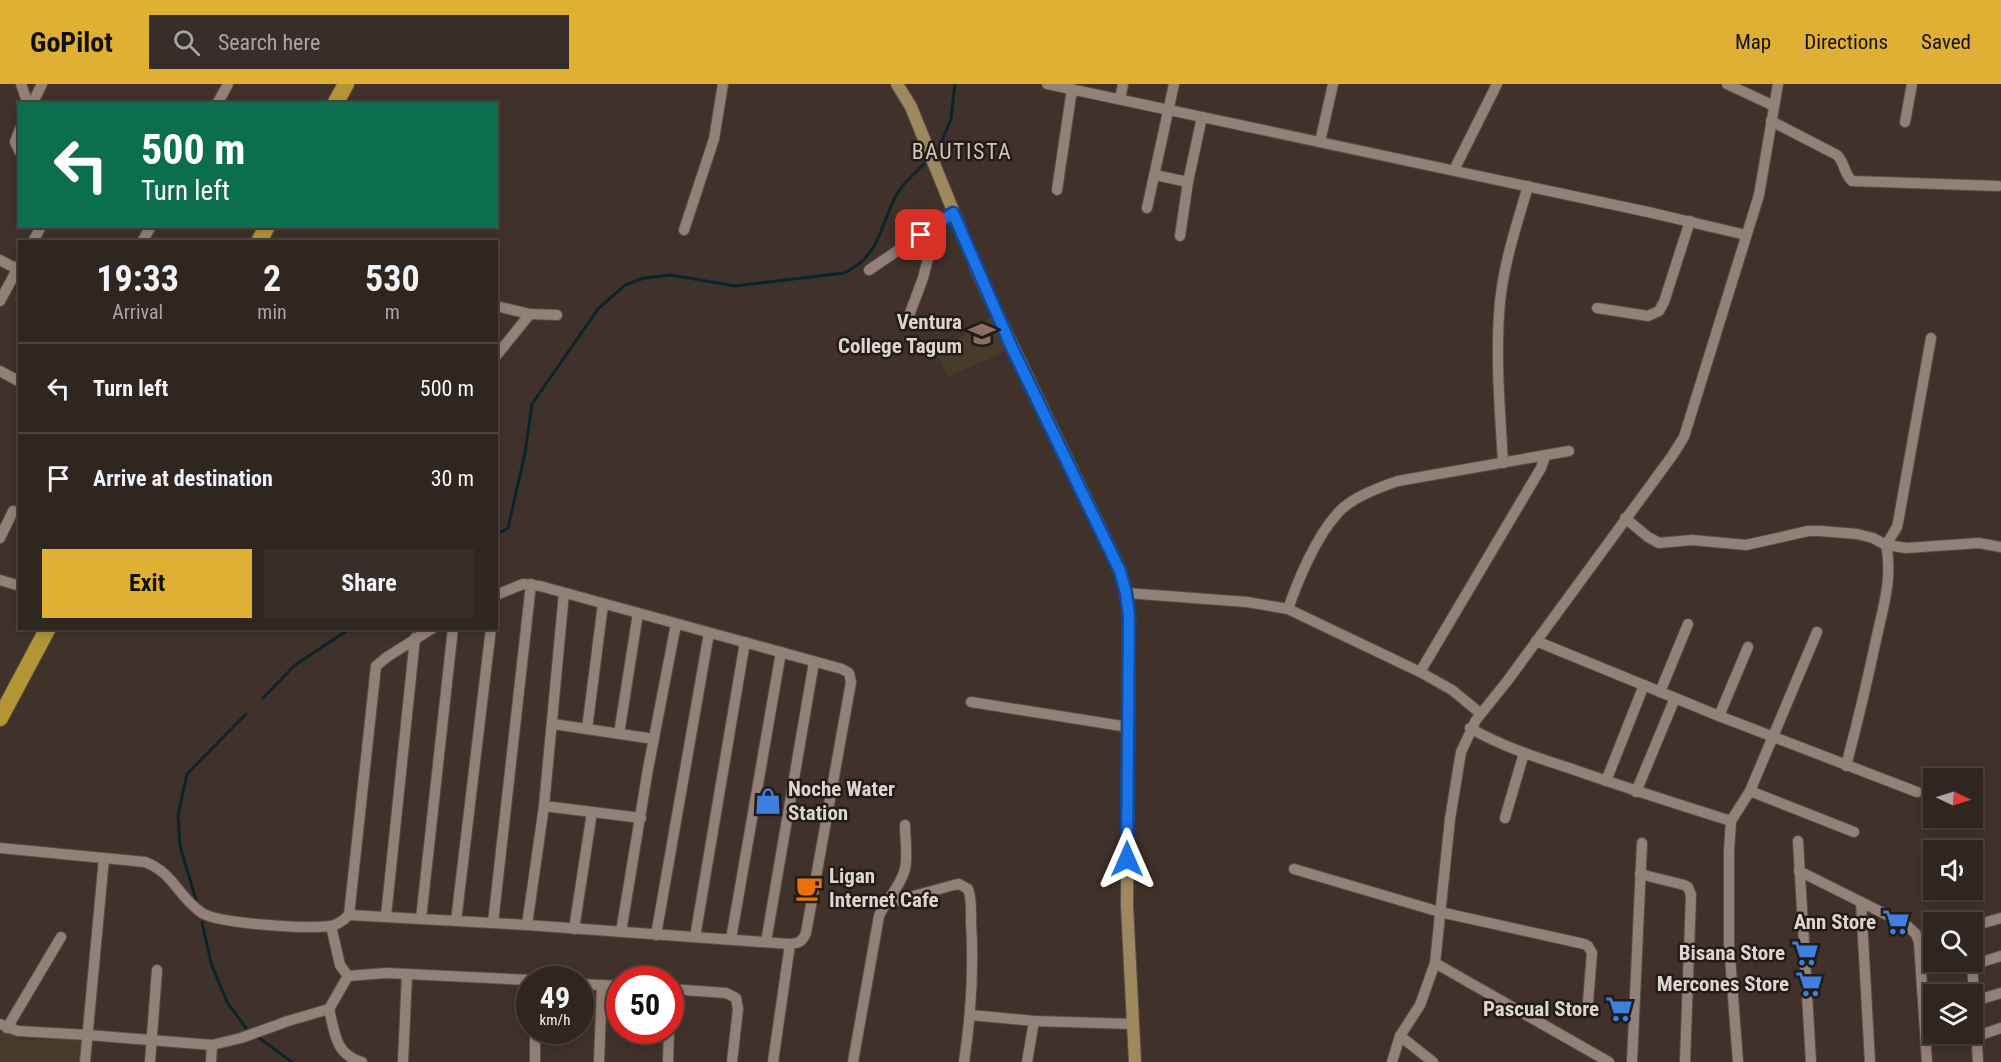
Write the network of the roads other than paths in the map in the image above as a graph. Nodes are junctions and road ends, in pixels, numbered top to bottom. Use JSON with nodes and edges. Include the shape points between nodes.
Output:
{"nodes":[{"id":1,"x":21,"y":84,"type":"edge"},
{"id":2,"x":42,"y":84,"type":"edge"},
{"id":3,"x":228,"y":84,"type":"edge"},
{"id":4,"x":346,"y":84,"type":"edge"},
{"id":5,"x":723,"y":84,"type":"edge"},
{"id":6,"x":897,"y":84,"type":"edge"},
{"id":7,"x":1047,"y":84,"type":"edge"},
{"id":8,"x":1123,"y":84,"type":"edge"},
{"id":9,"x":1174,"y":84,"type":"edge"},
{"id":10,"x":1333,"y":84,"type":"edge"},
{"id":11,"x":1497,"y":84,"type":"edge"},
{"id":12,"x":1727,"y":84,"type":"edge"},
{"id":13,"x":1778,"y":84,"type":"edge"},
{"id":14,"x":1912,"y":84,"type":"edge"},
{"id":15,"x":1090,"y":88,"type":"edge"},
{"id":16,"x":1072,"y":89,"type":"junction"},
{"id":17,"x":1120,"y":99,"type":"junction"},
{"id":18,"x":29,"y":102,"type":"edge"},
{"id":19,"x":31,"y":102,"type":"edge"},
{"id":20,"x":218,"y":102,"type":"edge"},
{"id":21,"x":336,"y":102,"type":"edge"},
{"id":22,"x":1774,"y":105,"type":"junction"},
{"id":23,"x":1170,"y":110,"type":"junction"},
{"id":24,"x":1202,"y":117,"type":"junction"},
{"id":25,"x":1771,"y":121,"type":"junction"},
{"id":26,"x":1905,"y":122,"type":"dead end"},
{"id":27,"x":18,"y":134,"type":"edge"},
{"id":28,"x":1320,"y":142,"type":"junction"},
{"id":29,"x":18,"y":148,"type":"edge"},
{"id":30,"x":1454,"y":170,"type":"junction"},
{"id":31,"x":1155,"y":175,"type":"junction"},
{"id":32,"x":1188,"y":182,"type":"junction"},
{"id":33,"x":1528,"y":186,"type":"junction"},
{"id":34,"x":1998,"y":186,"type":"dead end"},
{"id":35,"x":1057,"y":190,"type":"dead end"},
{"id":36,"x":1147,"y":208,"type":"dead end"},
{"id":37,"x":953,"y":213,"type":"junction"},
{"id":38,"x":1690,"y":221,"type":"junction"},
{"id":39,"x":937,"y":224,"type":"junction"},
{"id":40,"x":684,"y":230,"type":"dead end"},
{"id":41,"x":1746,"y":235,"type":"junction"},
{"id":42,"x":1180,"y":236,"type":"dead end"},
{"id":43,"x":0,"y":260,"type":"edge"},
{"id":44,"x":18,"y":267,"type":"edge"},
{"id":45,"x":869,"y":270,"type":"dead end"},
{"id":46,"x":0,"y":302,"type":"edge"},
{"id":47,"x":498,"y":306,"type":"edge"},
{"id":48,"x":1597,"y":308,"type":"dead end"},
{"id":49,"x":530,"y":314,"type":"junction"},
{"id":50,"x":557,"y":315,"type":"dead end"},
{"id":51,"x":907,"y":321,"type":"dead end"},
{"id":52,"x":1931,"y":338,"type":"dead end"},
{"id":53,"x":499,"y":350,"type":"edge"},
{"id":54,"x":0,"y":371,"type":"edge"},
{"id":55,"x":18,"y":381,"type":"edge"},
{"id":56,"x":1569,"y":451,"type":"dead end"},
{"id":57,"x":1545,"y":456,"type":"junction"},
{"id":58,"x":1503,"y":463,"type":"junction"},
{"id":59,"x":13,"y":511,"type":"dead end"},
{"id":60,"x":1625,"y":518,"type":"junction"},
{"id":61,"x":0,"y":537,"type":"edge"},
{"id":62,"x":1886,"y":544,"type":"junction"},
{"id":63,"x":2001,"y":546,"type":"edge"},
{"id":64,"x":0,"y":580,"type":"edge"},
{"id":65,"x":531,"y":584,"type":"junction"},
{"id":66,"x":18,"y":585,"type":"edge"},
{"id":67,"x":564,"y":593,"type":"junction"},
{"id":68,"x":1126,"y":593,"type":"junction"},
{"id":69,"x":498,"y":594,"type":"edge"},
{"id":70,"x":603,"y":604,"type":"junction"},
{"id":71,"x":1288,"y":609,"type":"junction"},
{"id":72,"x":638,"y":613,"type":"junction"},
{"id":73,"x":676,"y":624,"type":"junction"},
{"id":74,"x":1688,"y":624,"type":"dead end"},
{"id":75,"x":47,"y":630,"type":"edge"},
{"id":76,"x":430,"y":630,"type":"edge"},
{"id":77,"x":453,"y":630,"type":"edge"},
{"id":78,"x":491,"y":630,"type":"edge"},
{"id":79,"x":1817,"y":632,"type":"dead end"},
{"id":80,"x":709,"y":633,"type":"junction"},
{"id":81,"x":415,"y":639,"type":"junction"},
{"id":82,"x":1536,"y":641,"type":"junction"},
{"id":83,"x":745,"y":642,"type":"junction"},
{"id":84,"x":1748,"y":647,"type":"dead end"},
{"id":85,"x":782,"y":652,"type":"junction"},
{"id":86,"x":814,"y":662,"type":"junction"},
{"id":87,"x":1420,"y":672,"type":"junction"},
{"id":88,"x":1644,"y":685,"type":"junction"},
{"id":89,"x":1660,"y":692,"type":"junction"},
{"id":90,"x":1675,"y":698,"type":"junction"},
{"id":91,"x":5,"y":699,"type":"edge"},
{"id":92,"x":971,"y":702,"type":"dead end"},
{"id":93,"x":1480,"y":712,"type":"junction"},
{"id":94,"x":1719,"y":716,"type":"junction"},
{"id":95,"x":0,"y":718,"type":"edge"},
{"id":96,"x":553,"y":724,"type":"junction"},
{"id":97,"x":1128,"y":727,"type":"junction"},
{"id":98,"x":1470,"y":728,"type":"junction"},
{"id":99,"x":587,"y":729,"type":"junction"},
{"id":100,"x":619,"y":734,"type":"junction"},
{"id":101,"x":1773,"y":737,"type":"junction"},
{"id":102,"x":654,"y":739,"type":"junction"},
{"id":103,"x":1524,"y":753,"type":"junction"},
{"id":104,"x":1846,"y":766,"type":"junction"},
{"id":105,"x":1606,"y":781,"type":"junction"},
{"id":106,"x":1750,"y":791,"type":"junction"},
{"id":107,"x":1636,"y":792,"type":"junction"},
{"id":108,"x":1917,"y":792,"type":"dead end"},
{"id":109,"x":544,"y":806,"type":"junction"},
{"id":110,"x":592,"y":812,"type":"junction"},
{"id":111,"x":641,"y":818,"type":"junction"},
{"id":112,"x":1505,"y":819,"type":"dead end"},
{"id":113,"x":1731,"y":821,"type":"junction"},
{"id":114,"x":905,"y":825,"type":"dead end"},
{"id":115,"x":1854,"y":832,"type":"dead end"},
{"id":116,"x":1798,"y":841,"type":"dead end"},
{"id":117,"x":1642,"y":843,"type":"dead end"},
{"id":118,"x":0,"y":848,"type":"edge"},
{"id":119,"x":104,"y":858,"type":"junction"},
{"id":120,"x":1294,"y":869,"type":"dead end"},
{"id":121,"x":1799,"y":872,"type":"junction"},
{"id":122,"x":1640,"y":874,"type":"junction"},
{"id":123,"x":1861,"y":902,"type":"junction"},
{"id":124,"x":884,"y":904,"type":"junction"},
{"id":125,"x":1440,"y":912,"type":"junction"},
{"id":126,"x":350,"y":915,"type":"junction"},
{"id":127,"x":386,"y":916,"type":"junction"},
{"id":128,"x":2001,"y":918,"type":"edge"},
{"id":129,"x":421,"y":919,"type":"junction"},
{"id":130,"x":456,"y":921,"type":"junction"},
{"id":131,"x":493,"y":923,"type":"junction"},
{"id":132,"x":1983,"y":923,"type":"edge"},
{"id":133,"x":527,"y":925,"type":"junction"},
{"id":134,"x":331,"y":926,"type":"junction"},
{"id":135,"x":574,"y":929,"type":"junction"},
{"id":136,"x":621,"y":932,"type":"junction"},
{"id":137,"x":656,"y":935,"type":"junction"},
{"id":138,"x":61,"y":937,"type":"dead end"},
{"id":139,"x":694,"y":937,"type":"junction"},
{"id":140,"x":731,"y":939,"type":"junction"},
{"id":141,"x":766,"y":942,"type":"junction"},
{"id":142,"x":790,"y":944,"type":"junction"},
{"id":143,"x":2001,"y":956,"type":"edge"},
{"id":144,"x":1983,"y":960,"type":"edge"},
{"id":145,"x":1435,"y":963,"type":"junction"},
{"id":146,"x":157,"y":970,"type":"dead end"},
{"id":147,"x":406,"y":974,"type":"junction"},
{"id":148,"x":348,"y":976,"type":"junction"},
{"id":149,"x":516,"y":979,"type":"edge"},
{"id":150,"x":594,"y":985,"type":"edge"},
{"id":151,"x":602,"y":985,"type":"junction"},
{"id":152,"x":606,"y":985,"type":"edge"},
{"id":153,"x":684,"y":991,"type":"edge"},
{"id":154,"x":2001,"y":993,"type":"edge"},
{"id":155,"x":1983,"y":998,"type":"edge"},
{"id":156,"x":1588,"y":1002,"type":"dead end"},
{"id":157,"x":330,"y":1009,"type":"junction"},
{"id":158,"x":970,"y":1015,"type":"junction"},
{"id":159,"x":1034,"y":1021,"type":"junction"},
{"id":160,"x":1133,"y":1024,"type":"junction"},
{"id":161,"x":4,"y":1026,"type":"edge"},
{"id":162,"x":2001,"y":1028,"type":"edge"},
{"id":163,"x":1983,"y":1034,"type":"edge"},
{"id":164,"x":88,"y":1035,"type":"junction"},
{"id":165,"x":1400,"y":1036,"type":"junction"},
{"id":166,"x":152,"y":1040,"type":"junction"},
{"id":167,"x":535,"y":1044,"type":"edge"},
{"id":168,"x":669,"y":1044,"type":"edge"},
{"id":169,"x":1977,"y":1044,"type":"edge"},
{"id":170,"x":212,"y":1045,"type":"junction"},
{"id":171,"x":85,"y":1062,"type":"edge"},
{"id":172,"x":150,"y":1062,"type":"edge"},
{"id":173,"x":211,"y":1062,"type":"edge"},
{"id":174,"x":362,"y":1062,"type":"edge"},
{"id":175,"x":403,"y":1062,"type":"edge"},
{"id":176,"x":535,"y":1062,"type":"edge"},
{"id":177,"x":598,"y":1062,"type":"edge"},
{"id":178,"x":668,"y":1062,"type":"edge"},
{"id":179,"x":732,"y":1062,"type":"edge"},
{"id":180,"x":773,"y":1062,"type":"edge"},
{"id":181,"x":852,"y":1062,"type":"edge"},
{"id":182,"x":964,"y":1062,"type":"edge"},
{"id":183,"x":1027,"y":1062,"type":"edge"},
{"id":184,"x":1134,"y":1062,"type":"edge"},
{"id":185,"x":1392,"y":1062,"type":"edge"},
{"id":186,"x":1433,"y":1062,"type":"edge"},
{"id":187,"x":1609,"y":1062,"type":"edge"},
{"id":188,"x":1632,"y":1062,"type":"edge"},
{"id":189,"x":1685,"y":1062,"type":"edge"},
{"id":190,"x":1738,"y":1062,"type":"edge"},
{"id":191,"x":1811,"y":1062,"type":"edge"},
{"id":192,"x":1870,"y":1062,"type":"edge"},
{"id":193,"x":1926,"y":1062,"type":"edge"},
{"id":194,"x":1978,"y":1062,"type":"edge"}],
"edges":[{"from":1,"to":18,"type":"street"},
{"from":2,"to":19,"type":"street"},
{"from":3,"to":20,"type":"street"},
{"from":4,"to":21,"type":"highway"},
{"from":5,"to":40,"type":"street","via":[[714,139]]},
{"from":6,"to":37,"type":"main road","via":[[911,106]]},
{"from":7,"to":16,"type":"street"},
{"from":8,"to":17,"type":"street"},
{"from":9,"to":23,"type":"street"},
{"from":10,"to":28,"type":"street"},
{"from":11,"to":30,"type":"street"},
{"from":12,"to":22,"type":"street"},
{"from":13,"to":22,"type":"street"},
{"from":14,"to":26,"type":"street"},
{"from":15,"to":16,"type":"street"},
{"from":15,"to":17,"type":"street"},
{"from":16,"to":35,"type":"street"},
{"from":17,"to":23,"type":"street"},
{"from":22,"to":25,"type":"street"},
{"from":23,"to":24,"type":"street"},
{"from":23,"to":31,"type":"street"},
{"from":24,"to":28,"type":"street"},
{"from":24,"to":32,"type":"street"},
{"from":25,"to":34,"type":"street","via":[[1837,155],[1852,181]]},
{"from":25,"to":41,"type":"street","via":[[1759,195]]},
{"from":27,"to":29,"type":"street"},
{"from":28,"to":30,"type":"street"},
{"from":30,"to":33,"type":"street"},
{"from":31,"to":32,"type":"street"},
{"from":31,"to":36,"type":"street"},
{"from":32,"to":42,"type":"street"},
{"from":33,"to":38,"type":"street"},
{"from":33,"to":58,"type":"street","via":[[1504,273],[1500,303]]},
{"from":37,"to":39,"type":"street"},
{"from":37,"to":68,"type":"main road","via":[[1012,348],[1120,571]]},
{"from":38,"to":41,"type":"street"},
{"from":38,"to":48,"type":"street","via":[[1659,311],[1648,316]]},
{"from":39,"to":45,"type":"street"},
{"from":39,"to":51,"type":"street"},
{"from":41,"to":60,"type":"street","via":[[1684,437]]},
{"from":43,"to":44,"type":"street"},
{"from":44,"to":46,"type":"street"},
{"from":47,"to":49,"type":"street"},
{"from":49,"to":50,"type":"street"},
{"from":49,"to":53,"type":"street"},
{"from":52,"to":62,"type":"street","via":[[1897,527]]},
{"from":54,"to":55,"type":"street"},
{"from":56,"to":57,"type":"street"},
{"from":57,"to":58,"type":"street"},
{"from":57,"to":87,"type":"street"},
{"from":58,"to":71,"type":"street","via":[[1398,480],[1346,506],[1308,561]]},
{"from":59,"to":61,"type":"street"},
{"from":60,"to":62,"type":"street","via":[[1659,543],[1692,540],[1746,545],[1820,531],[1857,534]]},
{"from":60,"to":82,"type":"street"},
{"from":62,"to":63,"type":"street","via":[[1906,548],[1979,543]]},
{"from":62,"to":104,"type":"street","via":[[1888,584]]},
{"from":64,"to":66,"type":"street"},
{"from":65,"to":67,"type":"street"},
{"from":65,"to":69,"type":"street"},
{"from":65,"to":131,"type":"street"},
{"from":67,"to":70,"type":"street"},
{"from":67,"to":96,"type":"street"},
{"from":68,"to":71,"type":"street"},
{"from":68,"to":97,"type":"main road"},
{"from":70,"to":72,"type":"street"},
{"from":70,"to":99,"type":"street"},
{"from":71,"to":87,"type":"street"},
{"from":72,"to":73,"type":"street"},
{"from":72,"to":100,"type":"street"},
{"from":73,"to":80,"type":"street"},
{"from":73,"to":102,"type":"street"},
{"from":74,"to":89,"type":"street"},
{"from":75,"to":91,"type":"highway"},
{"from":76,"to":81,"type":"street"},
{"from":77,"to":129,"type":"street"},
{"from":78,"to":130,"type":"street"},
{"from":79,"to":101,"type":"street"},
{"from":80,"to":83,"type":"street"},
{"from":80,"to":137,"type":"street"},
{"from":81,"to":126,"type":"street","via":[[381,661],[375,673]]},
{"from":81,"to":127,"type":"street"},
{"from":82,"to":88,"type":"street"},
{"from":82,"to":93,"type":"street"},
{"from":83,"to":85,"type":"street"},
{"from":83,"to":139,"type":"street"},
{"from":84,"to":94,"type":"street"},
{"from":85,"to":86,"type":"street"},
{"from":85,"to":140,"type":"street"},
{"from":86,"to":141,"type":"street"},
{"from":86,"to":142,"type":"street","via":[[846,670],[850,682],[806,933],[799,943]]},
{"from":87,"to":93,"type":"street"},
{"from":88,"to":89,"type":"street"},
{"from":88,"to":105,"type":"street"},
{"from":89,"to":90,"type":"street"},
{"from":90,"to":94,"type":"street"},
{"from":90,"to":107,"type":"street"},
{"from":91,"to":95,"type":"highway"},
{"from":92,"to":97,"type":"street"},
{"from":93,"to":98,"type":"street"},
{"from":94,"to":101,"type":"street"},
{"from":96,"to":99,"type":"street"},
{"from":96,"to":109,"type":"street"},
{"from":97,"to":160,"type":"main road","via":[[1127,906]]},
{"from":98,"to":103,"type":"street"},
{"from":98,"to":125,"type":"street","via":[[1458,763]]},
{"from":99,"to":100,"type":"street"},
{"from":100,"to":102,"type":"street"},
{"from":101,"to":104,"type":"street"},
{"from":101,"to":106,"type":"street"},
{"from":102,"to":111,"type":"street"},
{"from":103,"to":105,"type":"street"},
{"from":103,"to":112,"type":"street"},
{"from":104,"to":108,"type":"street"},
{"from":105,"to":107,"type":"street"},
{"from":106,"to":113,"type":"street"},
{"from":106,"to":115,"type":"street"},
{"from":107,"to":113,"type":"street"},
{"from":109,"to":110,"type":"street"},
{"from":109,"to":133,"type":"street"},
{"from":110,"to":111,"type":"street"},
{"from":110,"to":135,"type":"street"},
{"from":111,"to":136,"type":"street"},
{"from":113,"to":190,"type":"street","via":[[1729,944]]},
{"from":114,"to":124,"type":"street","via":[[905,869]]},
{"from":116,"to":121,"type":"street"},
{"from":117,"to":122,"type":"street"},
{"from":118,"to":119,"type":"street"},
{"from":119,"to":134,"type":"street","via":[[156,866],[193,906],[212,917],[276,925]]},
{"from":119,"to":164,"type":"street"},
{"from":120,"to":125,"type":"street"},
{"from":121,"to":123,"type":"street"},
{"from":121,"to":191,"type":"street"},
{"from":122,"to":188,"type":"street"},
{"from":122,"to":189,"type":"street","via":[[1684,885],[1691,895]]},
{"from":123,"to":192,"type":"street"},
{"from":123,"to":193,"type":"street","via":[[1905,924],[1916,934]]},
{"from":124,"to":158,"type":"street","via":[[959,884],[968,889],[973,970]]},
{"from":124,"to":181,"type":"street"},
{"from":125,"to":145,"type":"street"},
{"from":125,"to":156,"type":"street","via":[[1588,946],[1592,959]]},
{"from":126,"to":127,"type":"street"},
{"from":126,"to":134,"type":"street"},
{"from":127,"to":129,"type":"street"},
{"from":128,"to":132,"type":"street"},
{"from":129,"to":130,"type":"street"},
{"from":130,"to":131,"type":"street"},
{"from":131,"to":133,"type":"street"},
{"from":133,"to":135,"type":"street"},
{"from":134,"to":148,"type":"street","via":[[340,964]]},
{"from":135,"to":136,"type":"street"},
{"from":136,"to":137,"type":"street"},
{"from":137,"to":139,"type":"street"},
{"from":138,"to":161,"type":"street"},
{"from":139,"to":140,"type":"street"},
{"from":140,"to":141,"type":"street"},
{"from":141,"to":142,"type":"street"},
{"from":142,"to":180,"type":"street"},
{"from":143,"to":144,"type":"street"},
{"from":145,"to":165,"type":"street","via":[[1420,1005]]},
{"from":145,"to":187,"type":"street"},
{"from":146,"to":166,"type":"street"},
{"from":147,"to":148,"type":"street"},
{"from":147,"to":149,"type":"street"},
{"from":147,"to":175,"type":"street"},
{"from":148,"to":157,"type":"street"},
{"from":150,"to":151,"type":"street"},
{"from":151,"to":152,"type":"street"},
{"from":151,"to":177,"type":"street"},
{"from":153,"to":179,"type":"street","via":[[726,993],[736,998]]},
{"from":154,"to":155,"type":"street"},
{"from":157,"to":170,"type":"street"},
{"from":157,"to":174,"type":"street","via":[[343,1053]]},
{"from":158,"to":159,"type":"street"},
{"from":158,"to":182,"type":"street"},
{"from":159,"to":160,"type":"street"},
{"from":159,"to":183,"type":"street"},
{"from":160,"to":184,"type":"main road"},
{"from":161,"to":164,"type":"street","via":[[18,1031]]},
{"from":162,"to":163,"type":"street"},
{"from":164,"to":166,"type":"street"},
{"from":164,"to":171,"type":"street"},
{"from":165,"to":185,"type":"street"},
{"from":165,"to":186,"type":"street"},
{"from":166,"to":170,"type":"street"},
{"from":166,"to":172,"type":"street"},
{"from":167,"to":176,"type":"street"},
{"from":168,"to":178,"type":"street"},
{"from":169,"to":194,"type":"street"},
{"from":170,"to":173,"type":"street"}]}
